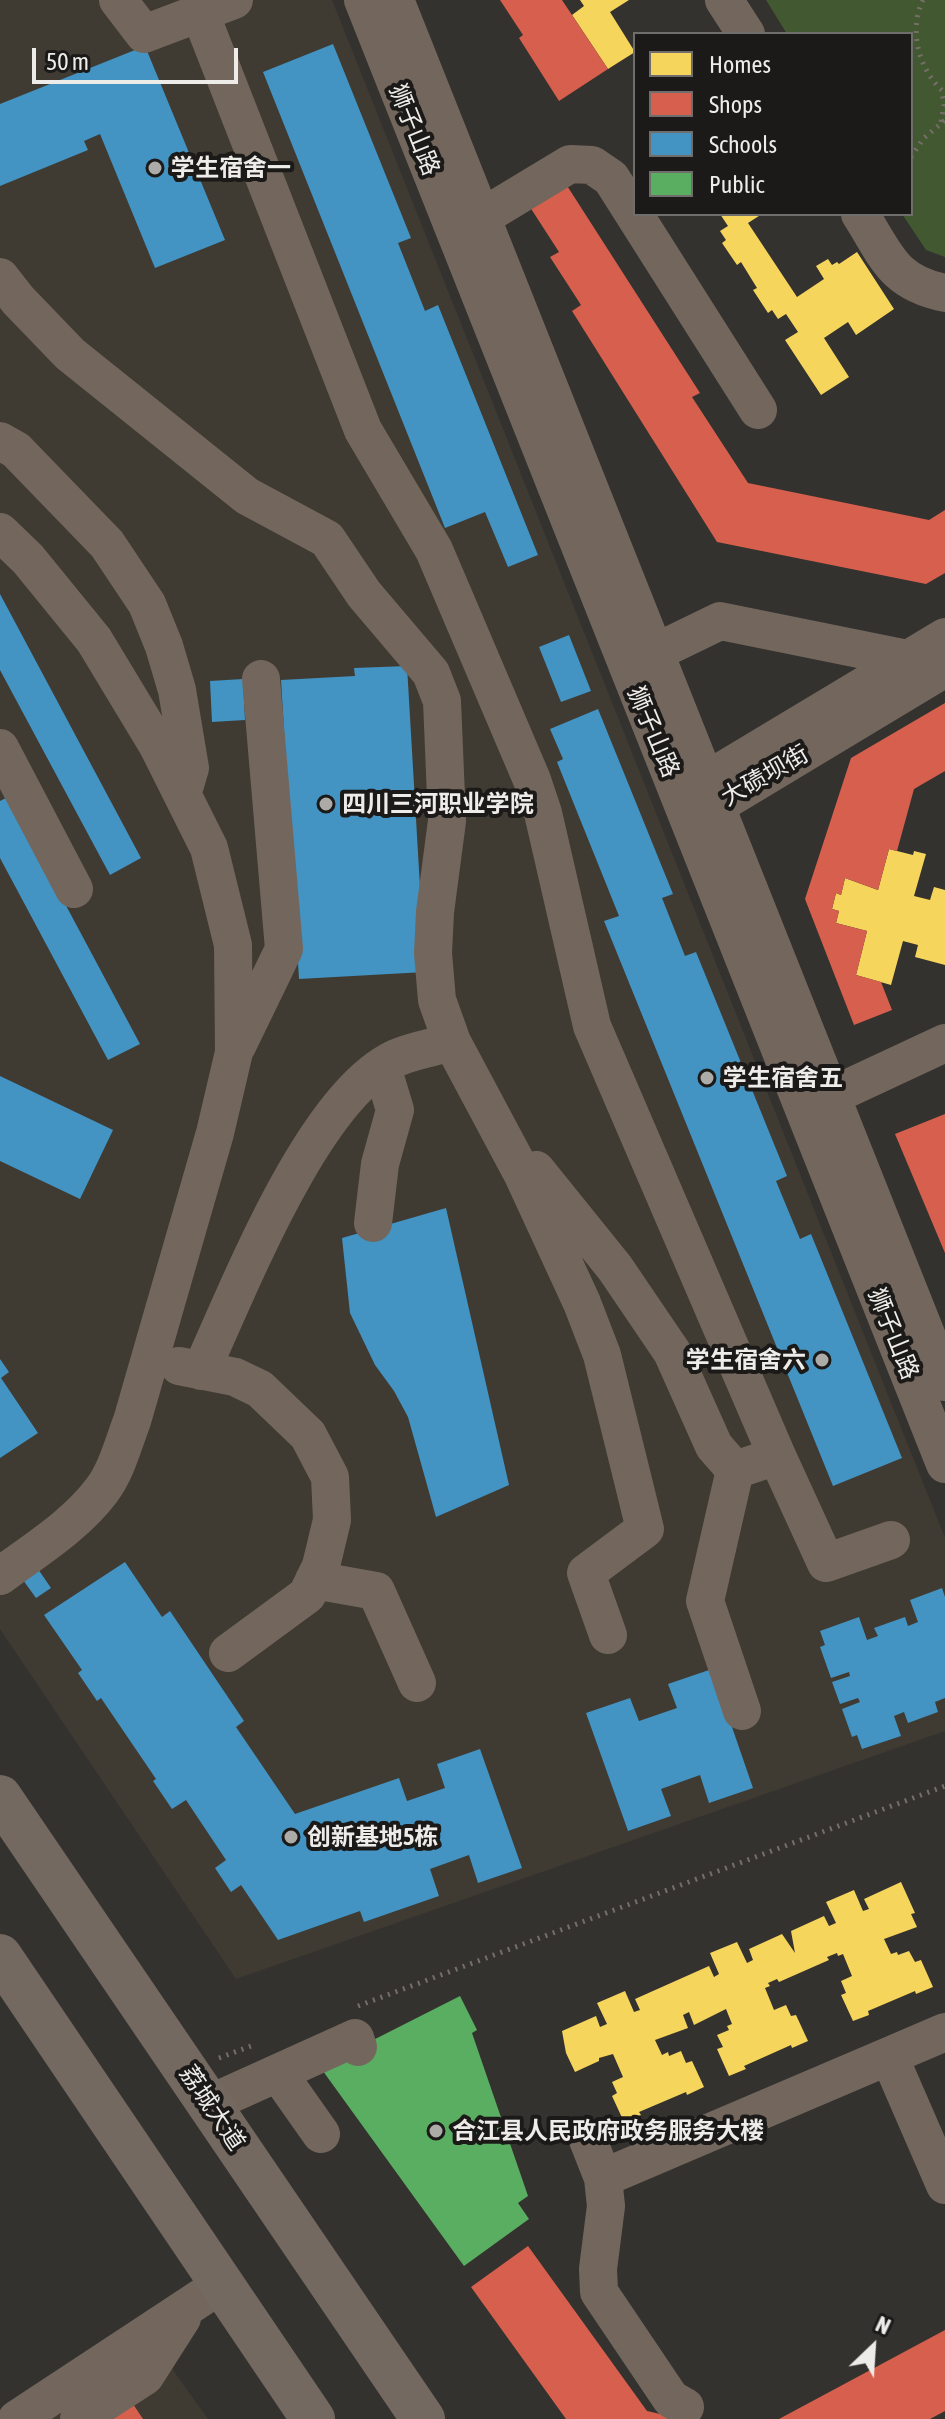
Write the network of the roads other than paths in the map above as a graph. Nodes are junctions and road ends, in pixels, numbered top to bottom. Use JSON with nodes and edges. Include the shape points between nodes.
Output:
{"nodes":[{"id":1,"x":118,"y":0,"type":"edge"},
{"id":2,"x":363,"y":0,"type":"edge"},
{"id":3,"x":395,"y":0,"type":"edge"},
{"id":4,"x":724,"y":0,"type":"edge"},
{"id":5,"x":217,"y":6,"type":"edge"},
{"id":6,"x":745,"y":32,"type":"edge"},
{"id":7,"x":633,"y":213,"type":"edge"},
{"id":8,"x":635,"y":216,"type":"edge"},
{"id":9,"x":861,"y":216,"type":"edge"},
{"id":10,"x":468,"y":226,"type":"junction"},
{"id":11,"x":6,"y":290,"type":"edge"},
{"id":12,"x":945,"y":293,"type":"edge"},
{"id":13,"x":758,"y":410,"type":"dead end"},
{"id":14,"x":0,"y":441,"type":"edge"},
{"id":15,"x":0,"y":532,"type":"edge"},
{"id":16,"x":945,"y":637,"type":"edge"},
{"id":17,"x":654,"y":653,"type":"junction"},
{"id":18,"x":908,"y":659,"type":"junction"},
{"id":19,"x":945,"y":668,"type":"edge"},
{"id":20,"x":261,"y":679,"type":"dead end"},
{"id":21,"x":0,"y":748,"type":"edge"},
{"id":22,"x":182,"y":795,"type":"junction"},
{"id":23,"x":703,"y":798,"type":"junction"},
{"id":24,"x":74,"y":889,"type":"dead end"},
{"id":25,"x":452,"y":1042,"type":"junction"},
{"id":26,"x":945,"y":1043,"type":"edge"},
{"id":27,"x":234,"y":1052,"type":"junction"},
{"id":28,"x":382,"y":1067,"type":"junction"},
{"id":29,"x":818,"y":1103,"type":"junction"},
{"id":30,"x":489,"y":1111,"type":"junction"},
{"id":31,"x":373,"y":1223,"type":"dead end"},
{"id":32,"x":941,"y":1358,"type":"edge"},
{"id":33,"x":149,"y":1360,"type":"junction"},
{"id":34,"x":201,"y":1371,"type":"junction"},
{"id":35,"x":777,"y":1456,"type":"junction"},
{"id":36,"x":945,"y":1464,"type":"edge"},
{"id":37,"x":735,"y":1470,"type":"junction"},
{"id":38,"x":891,"y":1540,"type":"dead end"},
{"id":39,"x":0,"y":1576,"type":"edge"},
{"id":40,"x":314,"y":1580,"type":"junction"},
{"id":41,"x":608,"y":1635,"type":"dead end"},
{"id":42,"x":228,"y":1653,"type":"dead end"},
{"id":43,"x":417,"y":1683,"type":"dead end"},
{"id":44,"x":742,"y":1711,"type":"dead end"},
{"id":45,"x":0,"y":1797,"type":"edge"},
{"id":46,"x":0,"y":1956,"type":"edge"},
{"id":47,"x":945,"y":2032,"type":"edge"},
{"id":48,"x":358,"y":2047,"type":"dead end"},
{"id":49,"x":889,"y":2056,"type":"junction"},
{"id":50,"x":278,"y":2073,"type":"junction"},
{"id":51,"x":209,"y":2104,"type":"junction"},
{"id":52,"x":321,"y":2134,"type":"dead end"},
{"id":53,"x":588,"y":2140,"type":"dead end"},
{"id":54,"x":603,"y":2178,"type":"junction"},
{"id":55,"x":945,"y":2185,"type":"edge"},
{"id":56,"x":206,"y":2295,"type":"junction"},
{"id":57,"x":685,"y":2407,"type":"dead end"},
{"id":58,"x":17,"y":2419,"type":"edge"},
{"id":59,"x":79,"y":2419,"type":"edge"},
{"id":60,"x":313,"y":2419,"type":"edge"},
{"id":61,"x":423,"y":2419,"type":"edge"}],
"edges":[{"from":1,"to":5,"type":"street","via":[[144,34]]},
{"from":2,"to":10,"type":"street","name":"狮子山路"},
{"from":3,"to":10,"type":"street","name":"狮子山路"},
{"from":4,"to":6,"type":"street"},
{"from":5,"to":35,"type":"street","via":[[363,430],[434,550],[532,780],[592,1026]]},
{"from":7,"to":10,"type":"street","via":[[602,170],[570,164]]},
{"from":8,"to":13,"type":"street"},
{"from":9,"to":12,"type":"street","via":[[900,275]]},
{"from":10,"to":17,"type":"street","name":"狮子山路"},
{"from":10,"to":23,"type":"street","name":"狮子山路","via":[[637,696]]},
{"from":11,"to":25,"type":"street","via":[[70,354],[247,496],[327,539],[364,594],[431,673],[442,701],[447,821],[433,953],[437,1000]]},
{"from":14,"to":22,"type":"street","via":[[16,450],[107,544],[147,604],[177,690],[190,768]]},
{"from":15,"to":22,"type":"street","via":[[94,640]]},
{"from":16,"to":18,"type":"street","name":"大碛坝街"},
{"from":17,"to":18,"type":"street","via":[[720,621]]},
{"from":17,"to":23,"type":"street","name":"狮子山路"},
{"from":18,"to":23,"type":"street","name":"大碛坝街"},
{"from":19,"to":23,"type":"street","name":"大碛坝街"},
{"from":20,"to":27,"type":"street","via":[[284,949]]},
{"from":21,"to":24,"type":"street"},
{"from":22,"to":27,"type":"street","via":[[209,848],[233,945]]},
{"from":23,"to":29,"type":"street","name":"狮子山路"},
{"from":25,"to":28,"type":"street"},
{"from":25,"to":30,"type":"street"},
{"from":26,"to":29,"type":"street"},
{"from":27,"to":33,"type":"street"},
{"from":28,"to":31,"type":"street","via":[[395,1110],[380,1164]]},
{"from":28,"to":34,"type":"street","via":[[363,1080],[320,1130],[269,1223]]},
{"from":29,"to":32,"type":"street","name":"狮子山路"},
{"from":29,"to":36,"type":"street","name":"狮子山路"},
{"from":30,"to":37,"type":"street","via":[[615,1268],[672,1352],[714,1446]]},
{"from":30,"to":41,"type":"street","via":[[602,1355],[645,1529],[586,1573]]},
{"from":33,"to":34,"type":"street"},
{"from":33,"to":39,"type":"street","via":[[116,1465],[102,1489],[80,1515]]},
{"from":34,"to":40,"type":"street","via":[[235,1377],[260,1389],[308,1435],[330,1477],[332,1520]]},
{"from":35,"to":37,"type":"street"},
{"from":35,"to":38,"type":"street","via":[[826,1563]]},
{"from":37,"to":44,"type":"street","via":[[705,1601]]},
{"from":40,"to":42,"type":"street","via":[[307,1595]]},
{"from":40,"to":43,"type":"street","via":[[376,1591]]},
{"from":45,"to":51,"type":"main road","name":"荔城大道"},
{"from":46,"to":56,"type":"main road"},
{"from":47,"to":49,"type":"street"},
{"from":48,"to":50,"type":"street","via":[[355,2038]]},
{"from":49,"to":54,"type":"street"},
{"from":49,"to":55,"type":"street"},
{"from":50,"to":51,"type":"street"},
{"from":50,"to":52,"type":"street"},
{"from":51,"to":61,"type":"main road","name":"荔城大道"},
{"from":53,"to":54,"type":"street"},
{"from":54,"to":57,"type":"street","via":[[599,2292],[671,2399]]},
{"from":56,"to":58,"type":"street"},
{"from":56,"to":59,"type":"street","via":[[145,2376]]},
{"from":56,"to":60,"type":"main road"}]}
